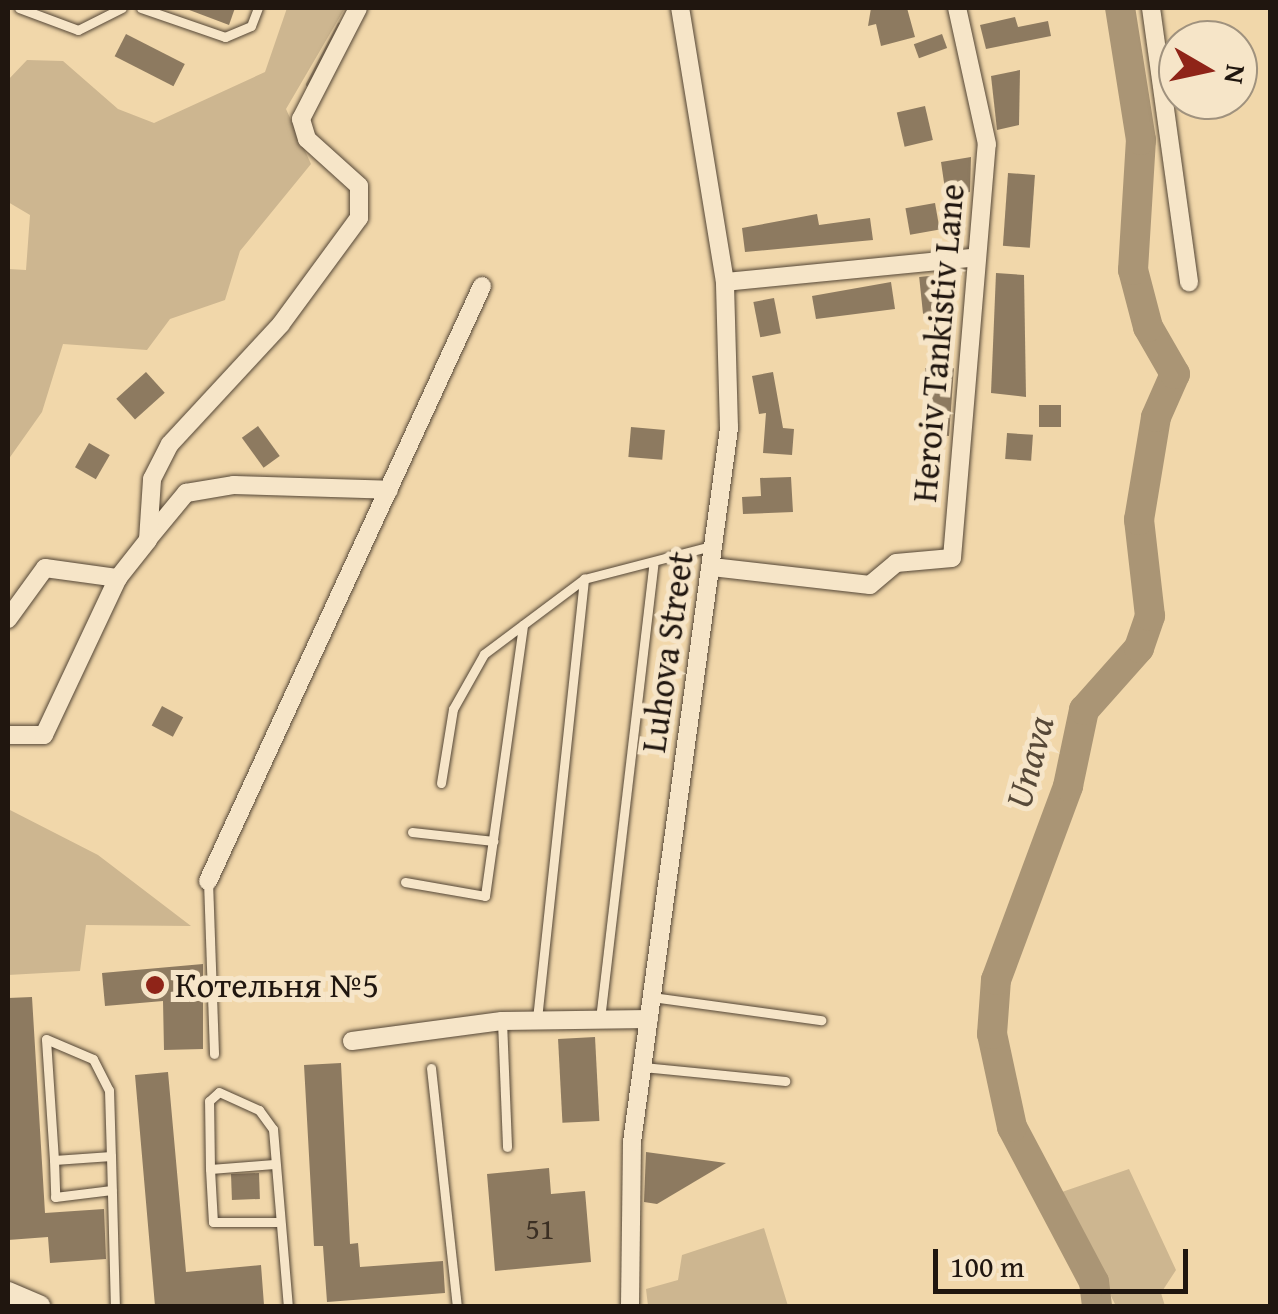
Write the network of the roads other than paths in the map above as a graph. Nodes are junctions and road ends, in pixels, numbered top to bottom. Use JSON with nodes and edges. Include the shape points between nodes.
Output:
{"nodes":[{"id":1,"x":19,"y":8,"type":"edge"},
{"id":2,"x":122,"y":8,"type":"edge"},
{"id":3,"x":141,"y":8,"type":"edge"},
{"id":4,"x":258,"y":8,"type":"edge"},
{"id":5,"x":358,"y":8,"type":"edge"},
{"id":6,"x":680,"y":8,"type":"edge"},
{"id":7,"x":957,"y":8,"type":"edge"},
{"id":8,"x":1152,"y":8,"type":"edge"},
{"id":9,"x":970,"y":258,"type":"junction"},
{"id":10,"x":724,"y":282,"type":"junction"},
{"id":11,"x":1189,"y":282,"type":"dead end"},
{"id":12,"x":482,"y":286,"type":"dead end"},
{"id":13,"x":389,"y":490,"type":"junction"},
{"id":14,"x":148,"y":540,"type":"junction"},
{"id":15,"x":715,"y":546,"type":"junction"},
{"id":16,"x":653,"y":564,"type":"junction"},
{"id":17,"x":712,"y":567,"type":"junction"},
{"id":18,"x":118,"y":578,"type":"junction"},
{"id":19,"x":584,"y":580,"type":"junction"},
{"id":20,"x":8,"y":619,"type":"edge"},
{"id":21,"x":524,"y":625,"type":"junction"},
{"id":22,"x":8,"y":735,"type":"edge"},
{"id":23,"x":441,"y":783,"type":"dead end"},
{"id":24,"x":412,"y":832,"type":"dead end"},
{"id":25,"x":494,"y":841,"type":"junction"},
{"id":26,"x":208,"y":882,"type":"joint"},
{"id":27,"x":405,"y":882,"type":"dead end"},
{"id":28,"x":652,"y":997,"type":"junction"},
{"id":29,"x":649,"y":1019,"type":"junction"},
{"id":30,"x":536,"y":1020,"type":"junction"},
{"id":31,"x":600,"y":1020,"type":"junction"},
{"id":32,"x":821,"y":1020,"type":"dead end"},
{"id":33,"x":502,"y":1021,"type":"junction"},
{"id":34,"x":352,"y":1041,"type":"dead end"},
{"id":35,"x":214,"y":1054,"type":"dead end"},
{"id":36,"x":642,"y":1067,"type":"junction"},
{"id":37,"x":431,"y":1068,"type":"dead end"},
{"id":38,"x":785,"y":1081,"type":"dead end"},
{"id":39,"x":507,"y":1147,"type":"dead end"},
{"id":40,"x":111,"y":1156,"type":"junction"},
{"id":41,"x":54,"y":1160,"type":"junction"},
{"id":42,"x":274,"y":1164,"type":"junction"},
{"id":43,"x":210,"y":1169,"type":"junction"},
{"id":44,"x":112,"y":1190,"type":"junction"},
{"id":45,"x":276,"y":1222,"type":"junction"},
{"id":46,"x":8,"y":1293,"type":"edge"},
{"id":47,"x":39,"y":1306,"type":"edge"},
{"id":48,"x":116,"y":1306,"type":"edge"},
{"id":49,"x":288,"y":1306,"type":"edge"},
{"id":50,"x":456,"y":1306,"type":"edge"},
{"id":51,"x":630,"y":1306,"type":"edge"}],
"edges":[{"from":1,"to":2,"type":"lane","via":[[78,30]]},
{"from":3,"to":4,"type":"lane","via":[[225,37],[252,26]]},
{"from":5,"to":14,"type":"street","via":[[301,118],[307,139],[359,186],[359,218],[281,324],[170,444],[152,479]]},
{"from":6,"to":10,"type":"street","name":"Luhova Street"},
{"from":7,"to":9,"type":"street","name":"Heroiv Tankistiv Lane","via":[[987,144],[983,234]]},
{"from":8,"to":11,"type":"street"},
{"from":9,"to":10,"type":"street"},
{"from":9,"to":17,"type":"street","name":"Heroiv Tankistiv Lane","via":[[952,558],[896,564],[870,585]]},
{"from":10,"to":15,"type":"street","name":"Luhova Street","via":[[729,428]]},
{"from":12,"to":13,"type":"street"},
{"from":13,"to":14,"type":"street","via":[[234,485],[186,492]]},
{"from":13,"to":26,"type":"street"},
{"from":14,"to":18,"type":"street"},
{"from":15,"to":16,"type":"lane"},
{"from":15,"to":17,"type":"street","name":"Luhova Street"},
{"from":16,"to":19,"type":"lane"},
{"from":16,"to":31,"type":"lane"},
{"from":17,"to":28,"type":"street","name":"Luhova Street"},
{"from":18,"to":20,"type":"street","via":[[45,568]]},
{"from":18,"to":22,"type":"street","via":[[44,735]]},
{"from":19,"to":21,"type":"lane"},
{"from":19,"to":30,"type":"lane"},
{"from":21,"to":23,"type":"lane","via":[[484,654],[452,710]]},
{"from":21,"to":25,"type":"lane"},
{"from":24,"to":25,"type":"lane"},
{"from":25,"to":27,"type":"lane","via":[[485,896]]},
{"from":26,"to":35,"type":"lane"},
{"from":28,"to":29,"type":"street","name":"Luhova Street"},
{"from":28,"to":32,"type":"lane"},
{"from":29,"to":31,"type":"street"},
{"from":29,"to":36,"type":"street","name":"Luhova Street"},
{"from":30,"to":31,"type":"street"},
{"from":30,"to":33,"type":"street"},
{"from":33,"to":34,"type":"street"},
{"from":33,"to":39,"type":"lane"},
{"from":36,"to":38,"type":"lane"},
{"from":36,"to":51,"type":"street","name":"Luhova Street"},
{"from":37,"to":50,"type":"lane"},
{"from":40,"to":41,"type":"lane"},
{"from":40,"to":41,"type":"lane","via":[[108,1090],[93,1058],[46,1039]]},
{"from":40,"to":44,"type":"lane"},
{"from":41,"to":44,"type":"lane","via":[[55,1198]]},
{"from":42,"to":43,"type":"lane"},
{"from":42,"to":43,"type":"lane","via":[[272,1129],[260,1110],[219,1092],[209,1101]]},
{"from":42,"to":45,"type":"lane"},
{"from":43,"to":45,"type":"lane","via":[[213,1222]]},
{"from":44,"to":48,"type":"lane"},
{"from":45,"to":49,"type":"lane","via":[[291,1277]]},
{"from":46,"to":47,"type":"street"}]}
